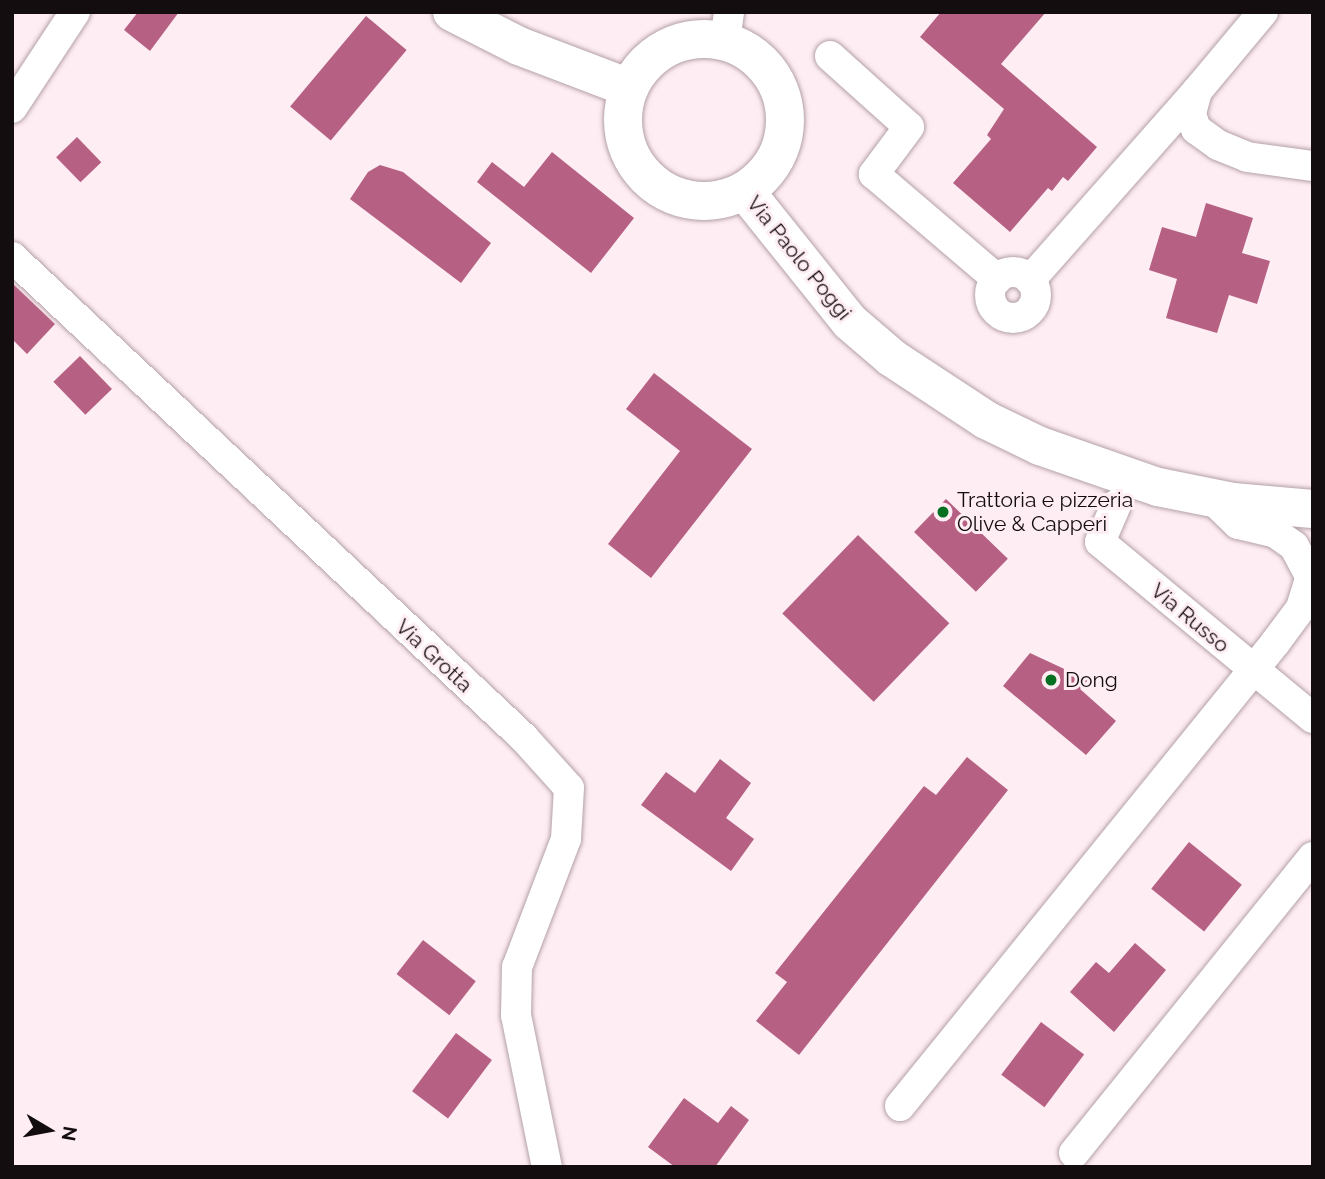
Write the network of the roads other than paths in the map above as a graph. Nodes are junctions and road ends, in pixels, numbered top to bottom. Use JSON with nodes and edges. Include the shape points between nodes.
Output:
{"nodes":[{"id":1,"x":75,"y":12,"type":"edge"},
{"id":2,"x":452,"y":12,"type":"edge"},
{"id":3,"x":1263,"y":12,"type":"edge"},
{"id":4,"x":727,"y":27,"type":"edge"},
{"id":5,"x":831,"y":55,"type":"dead end"},
{"id":6,"x":629,"y":89,"type":"junction"},
{"id":7,"x":1197,"y":91,"type":"junction"},
{"id":8,"x":12,"y":108,"type":"edge"},
{"id":9,"x":1313,"y":166,"type":"edge"},
{"id":10,"x":745,"y":191,"type":"junction"},
{"id":11,"x":12,"y":257,"type":"edge"},
{"id":12,"x":997,"y":279,"type":"junction"},
{"id":13,"x":1030,"y":280,"type":"junction"},
{"id":14,"x":1210,"y":498,"type":"junction"},
{"id":15,"x":1116,"y":505,"type":"dead end"},
{"id":16,"x":1313,"y":509,"type":"edge"},
{"id":17,"x":1312,"y":573,"type":"edge"},
{"id":18,"x":1252,"y":672,"type":"junction"},
{"id":19,"x":1313,"y":718,"type":"edge"},
{"id":20,"x":1313,"y":857,"type":"edge"},
{"id":21,"x":900,"y":1106,"type":"dead end"},
{"id":22,"x":1074,"y":1153,"type":"dead end"},
{"id":23,"x":547,"y":1167,"type":"edge"}],
"edges":[{"from":1,"to":8,"type":"street"},
{"from":2,"to":6,"type":"main road","via":[[519,46]]},
{"from":3,"to":7,"type":"street"},
{"from":4,"to":6,"type":"main road","via":[[652,57]]},
{"from":4,"to":10,"type":"main road","via":[[769,72],[782,96],[786,124],[780,150],[765,174]]},
{"from":5,"to":12,"type":"street","via":[[909,127],[874,174]]},
{"from":6,"to":10,"type":"main road","via":[[624,106],[626,143],[632,160],[657,187],[673,196],[709,202]]},
{"from":7,"to":9,"type":"street","via":[[1191,114],[1196,129],[1218,145],[1247,157]]},
{"from":7,"to":13,"type":"street"},
{"from":10,"to":14,"type":"main road","name":"Via Paolo Poggi","via":[[850,322],[946,397],[1084,463]]},
{"from":11,"to":23,"type":"street","name":"Via Grotta","via":[[524,737],[569,789],[566,839],[517,967],[516,1015]]},
{"from":12,"to":13,"type":"street","via":[[1013,272]]},
{"from":12,"to":13,"type":"street","via":[[990,290],[992,305],[1009,319],[1024,316],[1034,305],[1036,290]]},
{"from":14,"to":16,"type":"main road","name":"Via Paolo Poggi"},
{"from":14,"to":17,"type":"street","via":[[1238,524],[1274,532],[1294,546]]},
{"from":15,"to":18,"type":"street","name":"Via Russo","via":[[1100,541]]},
{"from":17,"to":18,"type":"street","via":[[1301,608]]},
{"from":18,"to":19,"type":"street","name":"Via Russo"},
{"from":18,"to":21,"type":"street"},
{"from":20,"to":22,"type":"street"}]}
